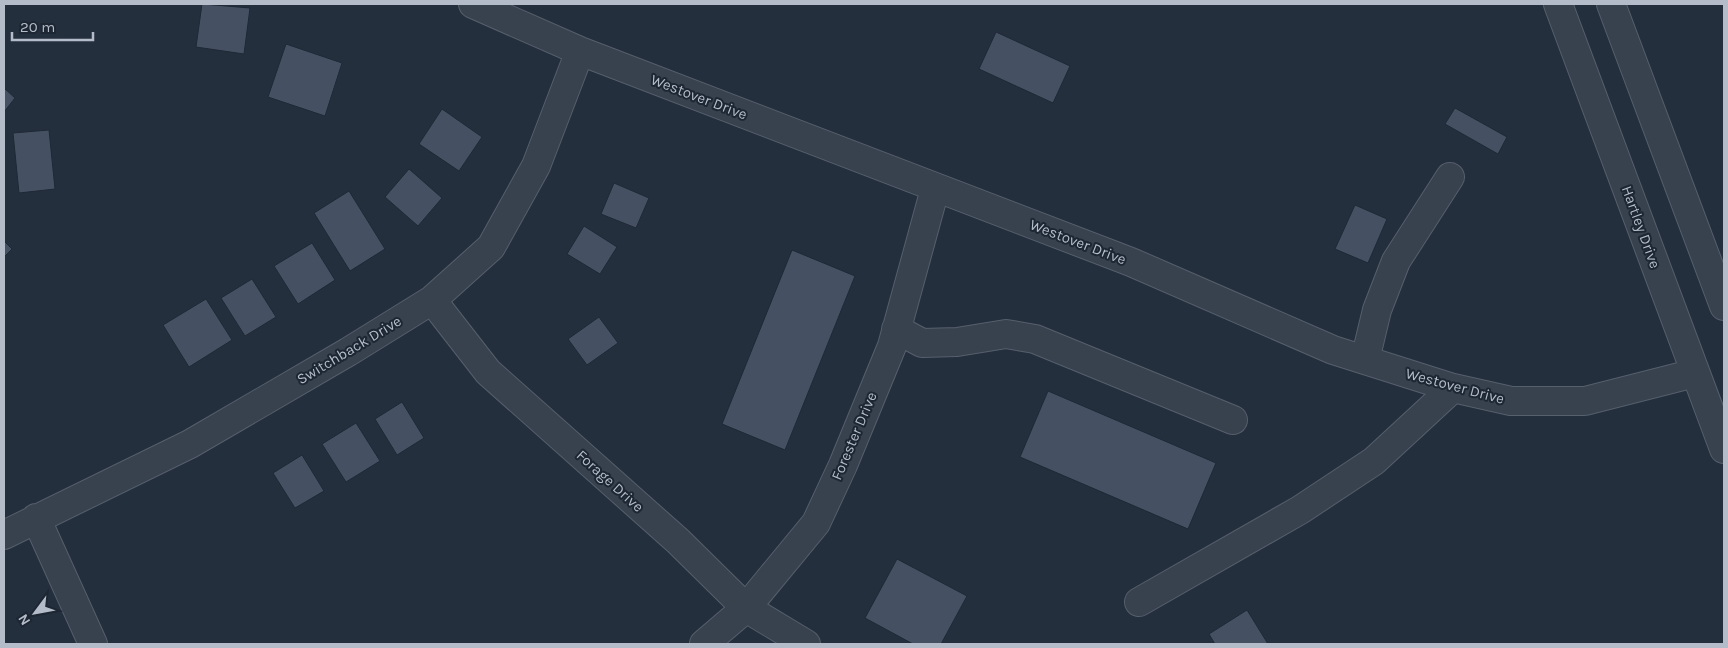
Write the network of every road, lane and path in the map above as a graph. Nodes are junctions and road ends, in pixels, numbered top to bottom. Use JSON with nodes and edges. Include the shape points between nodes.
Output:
{"nodes":[{"id":1,"x":473,"y":4,"type":"edge"},
{"id":2,"x":1558,"y":4,"type":"edge"},
{"id":3,"x":1611,"y":4,"type":"edge"},
{"id":4,"x":580,"y":51,"type":"junction"},
{"id":5,"x":1450,"y":177,"type":"dead end"},
{"id":6,"x":935,"y":189,"type":"junction"},
{"id":7,"x":432,"y":300,"type":"junction"},
{"id":8,"x":1724,"y":306,"type":"edge"},
{"id":9,"x":896,"y":329,"type":"junction"},
{"id":10,"x":1365,"y":360,"type":"junction"},
{"id":11,"x":1695,"y":373,"type":"junction"},
{"id":12,"x":1453,"y":388,"type":"junction"},
{"id":13,"x":1233,"y":420,"type":"dead end"},
{"id":14,"x":1724,"y":449,"type":"edge"},
{"id":15,"x":36,"y":518,"type":"junction"},
{"id":16,"x":4,"y":535,"type":"edge"},
{"id":17,"x":1138,"y":602,"type":"dead end"},
{"id":18,"x":746,"y":608,"type":"junction"},
{"id":19,"x":93,"y":644,"type":"edge"},
{"id":20,"x":704,"y":644,"type":"edge"},
{"id":21,"x":806,"y":644,"type":"edge"}],
"edges":[{"from":1,"to":4,"type":"street","name":"Westover Drive"},
{"from":2,"to":11,"type":"street","name":"Hartley Drive"},
{"from":3,"to":8,"type":"street"},
{"from":4,"to":6,"type":"street","name":"Westover Drive"},
{"from":4,"to":7,"type":"street","name":"Switchback Drive","via":[[536,166],[492,247]]},
{"from":5,"to":10,"type":"street","via":[[1396,261],[1377,310]]},
{"from":6,"to":9,"type":"street","name":"Forester Drive"},
{"from":6,"to":10,"type":"street","name":"Westover Drive","via":[[1131,262],[1333,350]]},
{"from":7,"to":15,"type":"street","name":"Switchback Drive","via":[[190,444]]},
{"from":7,"to":18,"type":"street","name":"Forage Drive","via":[[488,372],[678,541]]},
{"from":9,"to":13,"type":"street","via":[[922,343],[957,342],[1006,334],[1034,339]]},
{"from":9,"to":18,"type":"street","name":"Forester Drive","via":[[843,465],[816,523]]},
{"from":10,"to":12,"type":"street","name":"Westover Drive"},
{"from":11,"to":12,"type":"street","name":"Westover Drive","via":[[1585,401],[1511,401]]},
{"from":11,"to":14,"type":"street","name":"Hartley Drive"},
{"from":12,"to":17,"type":"street","via":[[1374,461],[1300,510]]},
{"from":15,"to":16,"type":"street","name":"Switchback Drive"},
{"from":15,"to":19,"type":"street"},
{"from":18,"to":20,"type":"street","name":"Forester Drive"},
{"from":18,"to":21,"type":"street","name":"Forage Drive"}]}
